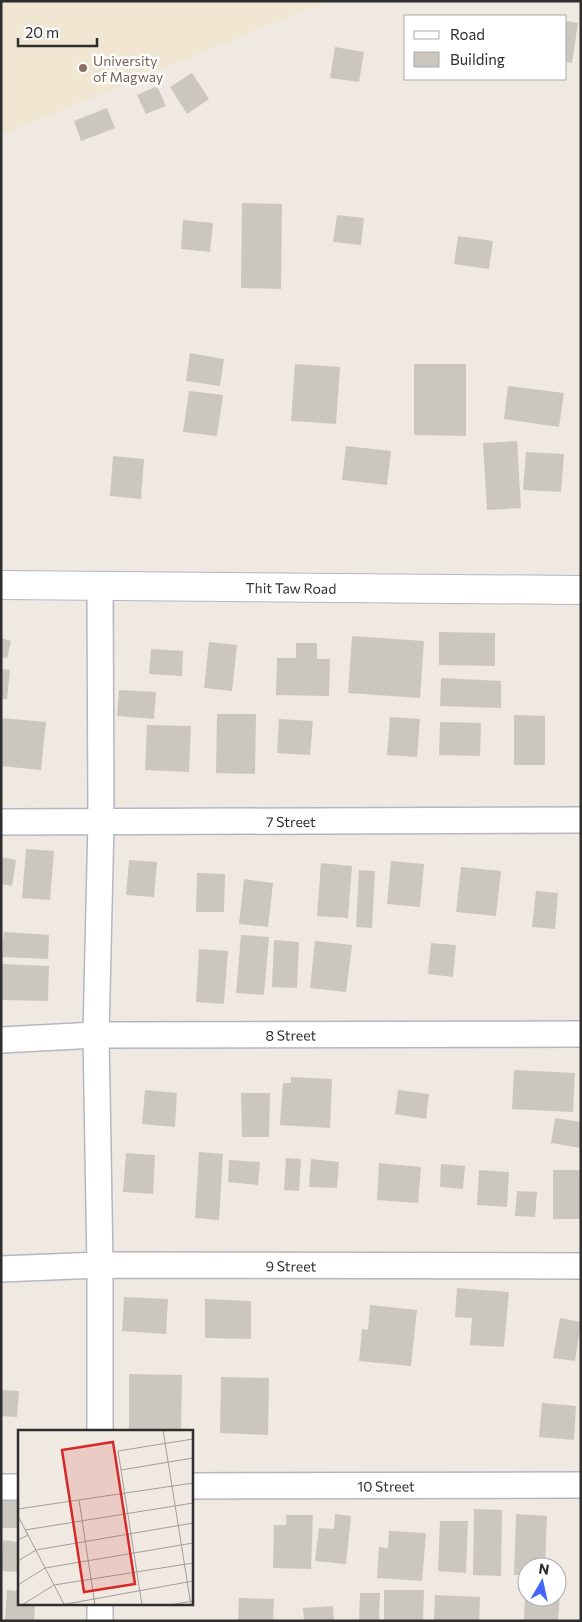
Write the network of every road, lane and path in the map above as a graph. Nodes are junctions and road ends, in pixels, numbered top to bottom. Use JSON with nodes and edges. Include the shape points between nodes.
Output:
{"nodes":[{"id":1,"x":1,"y":585,"type":"edge"},
{"id":2,"x":100,"y":586,"type":"junction"},
{"id":3,"x":581,"y":590,"type":"edge"},
{"id":4,"x":581,"y":820,"type":"edge"},
{"id":5,"x":1,"y":822,"type":"edge"},
{"id":6,"x":101,"y":822,"type":"junction"},
{"id":7,"x":581,"y":1034,"type":"edge"},
{"id":8,"x":96,"y":1035,"type":"junction"},
{"id":9,"x":1,"y":1040,"type":"edge"},
{"id":10,"x":100,"y":1265,"type":"junction"},
{"id":11,"x":581,"y":1266,"type":"edge"},
{"id":12,"x":1,"y":1269,"type":"edge"},
{"id":13,"x":100,"y":1430,"type":"edge"},
{"id":14,"x":581,"y":1485,"type":"edge"},
{"id":15,"x":192,"y":1486,"type":"edge"},
{"id":16,"x":1,"y":1487,"type":"edge"},
{"id":17,"x":18,"y":1487,"type":"edge"},
{"id":18,"x":100,"y":1604,"type":"edge"},
{"id":19,"x":100,"y":1621,"type":"edge"}],
"edges":[{"from":1,"to":2,"type":"street","name":"Thit Taw Road"},
{"from":2,"to":3,"type":"street","name":"Thit Taw Road"},
{"from":2,"to":6,"type":"street"},
{"from":4,"to":6,"type":"street","name":"7 Street"},
{"from":5,"to":6,"type":"street","name":"7 Street"},
{"from":6,"to":8,"type":"street"},
{"from":7,"to":8,"type":"street","name":"8 Street"},
{"from":8,"to":9,"type":"street","name":"8 Street"},
{"from":8,"to":10,"type":"street"},
{"from":10,"to":11,"type":"street","name":"9 Street"},
{"from":10,"to":12,"type":"street","name":"9 Street"},
{"from":10,"to":13,"type":"street"},
{"from":14,"to":15,"type":"street","name":"10 Street"},
{"from":16,"to":17,"type":"street"},
{"from":18,"to":19,"type":"street"}]}
